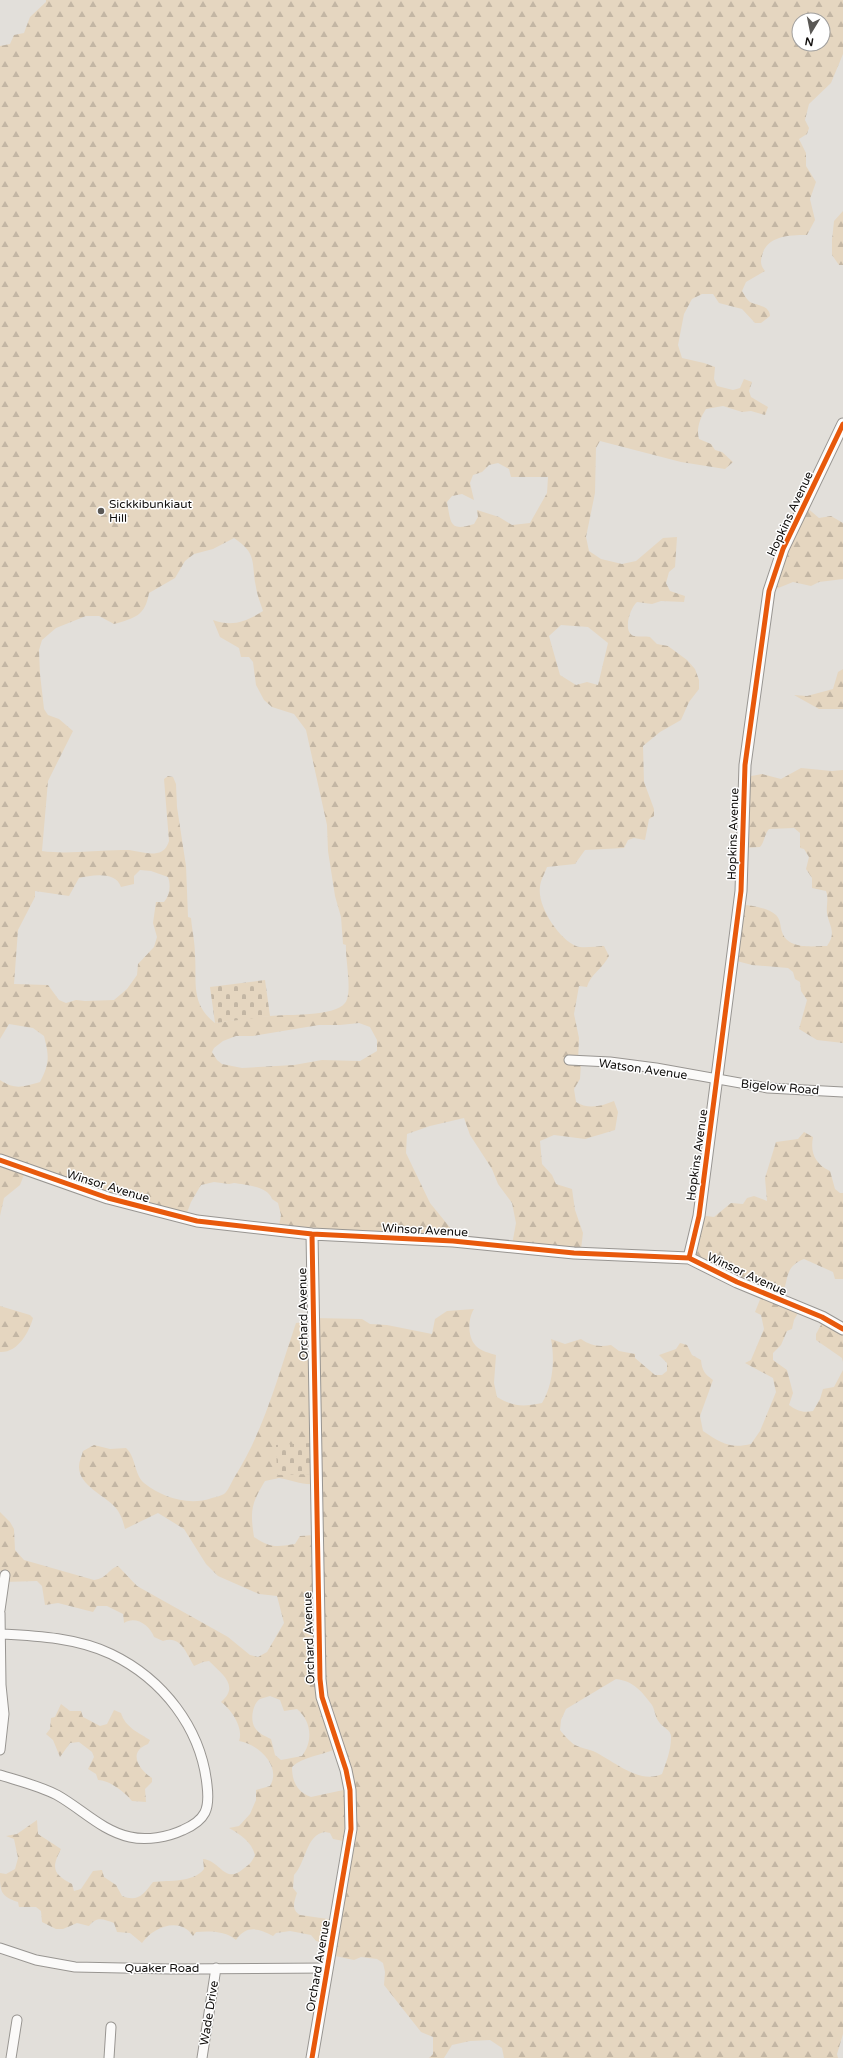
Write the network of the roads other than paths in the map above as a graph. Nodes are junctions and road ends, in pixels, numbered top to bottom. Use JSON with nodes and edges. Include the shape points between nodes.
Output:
{"nodes":[{"id":1,"x":843,"y":424,"type":"edge"},
{"id":2,"x":569,"y":1060,"type":"dead end"},
{"id":3,"x":717,"y":1080,"type":"junction"},
{"id":4,"x":843,"y":1092,"type":"edge"},
{"id":5,"x":0,"y":1160,"type":"edge"},
{"id":6,"x":312,"y":1234,"type":"junction"},
{"id":7,"x":689,"y":1258,"type":"junction"},
{"id":8,"x":843,"y":1329,"type":"edge"},
{"id":9,"x":5,"y":1575,"type":"dead end"},
{"id":10,"x":0,"y":1610,"type":"edge"},
{"id":11,"x":0,"y":1613,"type":"edge"},
{"id":12,"x":2,"y":1634,"type":"junction"},
{"id":13,"x":0,"y":1750,"type":"edge"},
{"id":14,"x":0,"y":1775,"type":"edge"},
{"id":15,"x":0,"y":1948,"type":"edge"},
{"id":16,"x":216,"y":1968,"type":"junction"},
{"id":17,"x":327,"y":1968,"type":"junction"},
{"id":18,"x":17,"y":2020,"type":"dead end"},
{"id":19,"x":111,"y":2027,"type":"dead end"},
{"id":20,"x":11,"y":2058,"type":"edge"},
{"id":21,"x":109,"y":2058,"type":"edge"},
{"id":22,"x":202,"y":2058,"type":"edge"},
{"id":23,"x":312,"y":2058,"type":"edge"}],
"edges":[{"from":1,"to":3,"type":"street","name":"Hopkins Avenue","via":[[783,549],[769,591],[745,765],[741,891]]},
{"from":2,"to":3,"type":"street","name":"Watson Avenue","via":[[610,1062]]},
{"from":3,"to":4,"type":"street","name":"Bigelow Road","via":[[768,1088]]},
{"from":3,"to":7,"type":"street","name":"Hopkins Avenue","via":[[699,1216]]},
{"from":5,"to":6,"type":"street","name":"Winsor Avenue","via":[[108,1198],[197,1221]]},
{"from":6,"to":7,"type":"street","name":"Winsor Avenue","via":[[453,1241],[605,1255]]},
{"from":6,"to":17,"type":"street","name":"Orchard Avenue","via":[[320,1679],[322,1697],[346,1770],[351,1809],[351,1829]]},
{"from":7,"to":8,"type":"street","name":"Winsor Avenue","via":[[737,1282],[822,1317]]},
{"from":9,"to":10,"type":"street"},
{"from":11,"to":12,"type":"street"},
{"from":12,"to":13,"type":"street","via":[[1,1685],[4,1714]]},
{"from":12,"to":14,"type":"street","via":[[61,1639],[87,1645],[111,1654],[152,1681],[185,1719],[197,1743],[205,1767],[208,1806],[204,1818],[192,1827],[172,1835],[146,1839],[130,1837],[103,1827],[56,1794]]},
{"from":15,"to":16,"type":"street","name":"Quaker Road","via":[[36,1960],[75,1967]]},
{"from":16,"to":17,"type":"street","name":"Quaker Road"},
{"from":16,"to":22,"type":"street","name":"Wade Drive"},
{"from":17,"to":23,"type":"street","name":"Orchard Avenue"},
{"from":18,"to":20,"type":"street"},
{"from":19,"to":21,"type":"street"}]}
